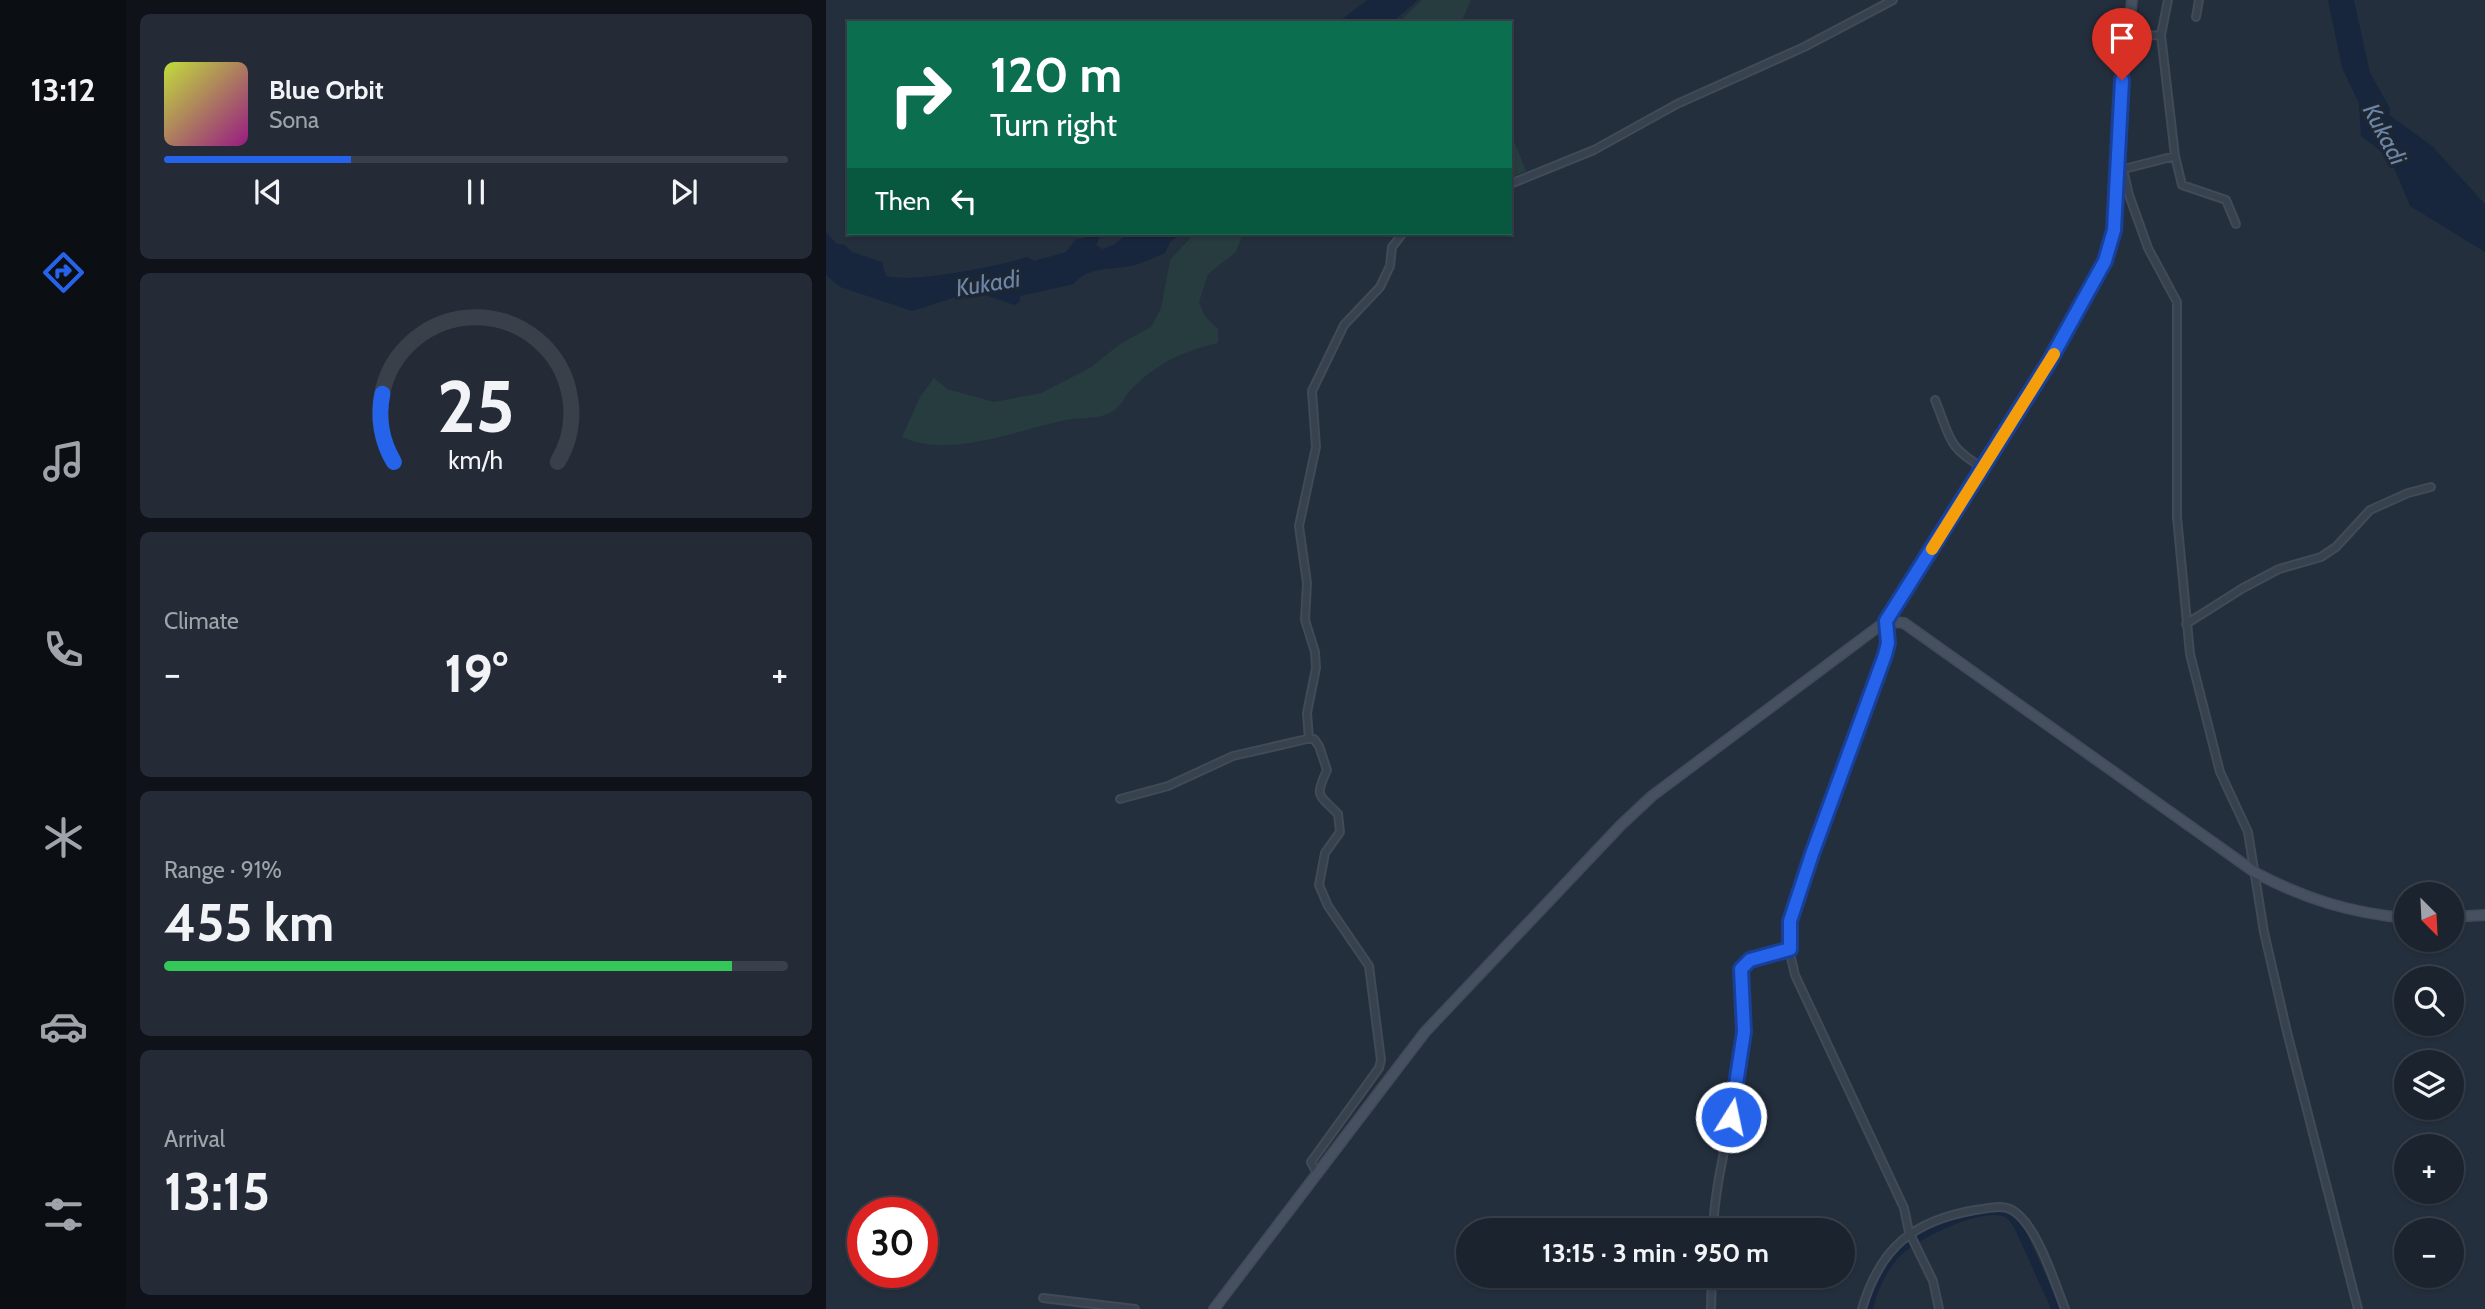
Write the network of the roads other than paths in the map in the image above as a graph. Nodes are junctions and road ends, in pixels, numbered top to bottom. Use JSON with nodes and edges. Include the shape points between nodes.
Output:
{"nodes":[{"id":1,"x":1893,"y":0,"type":"edge"},
{"id":2,"x":2132,"y":0,"type":"edge"},
{"id":3,"x":2168,"y":0,"type":"edge"},
{"id":4,"x":2199,"y":0,"type":"edge"},
{"id":5,"x":2196,"y":18,"type":"dead end"},
{"id":6,"x":2161,"y":35,"type":"junction"},
{"id":7,"x":2127,"y":37,"type":"junction"},
{"id":8,"x":2175,"y":156,"type":"junction"},
{"id":9,"x":2121,"y":170,"type":"junction"},
{"id":10,"x":1512,"y":183,"type":"edge"},
{"id":11,"x":2236,"y":224,"type":"dead end"},
{"id":12,"x":1401,"y":235,"type":"edge"},
{"id":13,"x":1935,"y":400,"type":"dead end"},
{"id":14,"x":1982,"y":467,"type":"junction"},
{"id":15,"x":2431,"y":487,"type":"dead end"},
{"id":16,"x":1886,"y":621,"type":"junction"},
{"id":17,"x":2186,"y":624,"type":"junction"},
{"id":18,"x":1309,"y":739,"type":"junction"},
{"id":19,"x":1120,"y":799,"type":"dead end"},
{"id":20,"x":2256,"y":873,"type":"junction"},
{"id":21,"x":2485,"y":915,"type":"edge"},
{"id":22,"x":2464,"y":916,"type":"edge"},
{"id":23,"x":2394,"y":917,"type":"edge"},
{"id":24,"x":1790,"y":949,"type":"junction"},
{"id":25,"x":1317,"y":1173,"type":"junction"},
{"id":26,"x":1714,"y":1218,"type":"edge"},
{"id":27,"x":1910,"y":1234,"type":"junction"},
{"id":28,"x":1712,"y":1288,"type":"edge"},
{"id":29,"x":1043,"y":1298,"type":"dead end"},
{"id":30,"x":1135,"y":1309,"type":"edge"},
{"id":31,"x":1214,"y":1309,"type":"edge"},
{"id":32,"x":1711,"y":1309,"type":"edge"},
{"id":33,"x":1862,"y":1309,"type":"edge"},
{"id":34,"x":1939,"y":1309,"type":"edge"},
{"id":35,"x":2065,"y":1309,"type":"edge"},
{"id":36,"x":2358,"y":1309,"type":"edge"}],
"edges":[{"from":1,"to":10,"type":"street","via":[[1602,145]]},
{"from":2,"to":7,"type":"main road"},
{"from":3,"to":6,"type":"street"},
{"from":4,"to":5,"type":"street"},
{"from":6,"to":7,"type":"street"},
{"from":6,"to":8,"type":"street"},
{"from":7,"to":9,"type":"main road","via":[[2118,126]]},
{"from":8,"to":9,"type":"street"},
{"from":8,"to":11,"type":"street","via":[[2182,185],[2226,200]]},
{"from":9,"to":14,"type":"main road","via":[[2105,261],[2049,362]]},
{"from":9,"to":17,"type":"street","via":[[2148,248],[2176,302],[2177,517]]},
{"from":12,"to":18,"type":"street","via":[[1392,247],[1390,266],[1380,287],[1344,325],[1311,397],[1316,447],[1299,526],[1307,583],[1305,620],[1316,668],[1307,713]]},
{"from":13,"to":14,"type":"street","via":[[1954,447]]},
{"from":14,"to":16,"type":"main road"},
{"from":15,"to":17,"type":"street","via":[[2370,510],[2336,547],[2279,569]]},
{"from":16,"to":20,"type":"main road","via":[[1904,623]]},
{"from":16,"to":24,"type":"street","via":[[1885,655],[1808,865],[1790,921]]},
{"from":16,"to":25,"type":"main road","via":[[1639,807],[1425,1032]]},
{"from":17,"to":20,"type":"street","via":[[2220,772],[2248,832]]},
{"from":18,"to":19,"type":"street","via":[[1233,755],[1168,786]]},
{"from":18,"to":25,"type":"street","via":[[1317,741],[1326,763],[1319,796],[1339,820],[1337,839],[1325,853],[1319,885],[1369,965],[1381,1060],[1347,1117],[1311,1162]]},
{"from":20,"to":23,"type":"main road","via":[[2328,905]]},
{"from":20,"to":36,"type":"street","via":[[2287,1032]]},
{"from":21,"to":22,"type":"main road"},
{"from":24,"to":26,"type":"street","via":[[1750,960],[1741,969],[1742,1043]]},
{"from":24,"to":27,"type":"street","via":[[1796,975],[1895,1186]]},
{"from":25,"to":31,"type":"main road"},
{"from":27,"to":33,"type":"street","via":[[1889,1252]]},
{"from":27,"to":34,"type":"street","via":[[1933,1282]]},
{"from":27,"to":35,"type":"street","via":[[1966,1212],[1995,1207],[2014,1211],[2030,1230]]},
{"from":28,"to":32,"type":"street"},
{"from":29,"to":30,"type":"street"}]}
